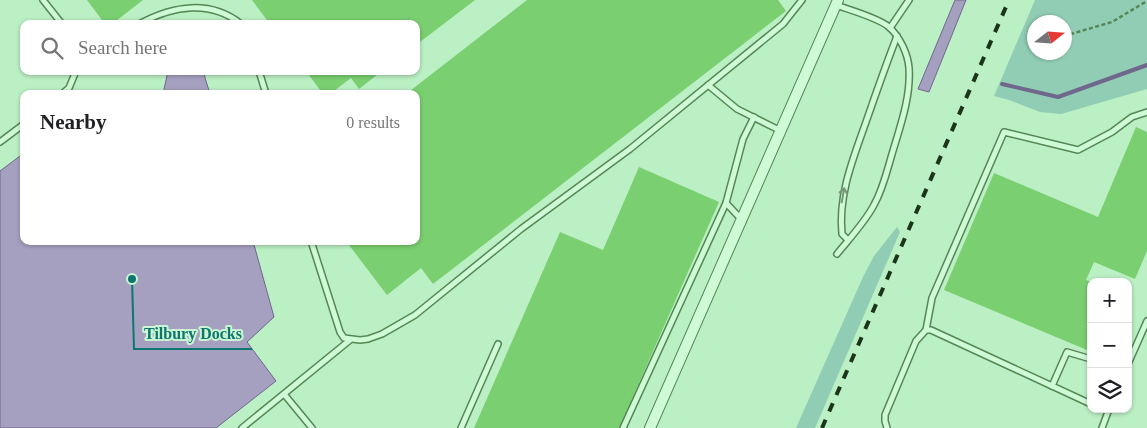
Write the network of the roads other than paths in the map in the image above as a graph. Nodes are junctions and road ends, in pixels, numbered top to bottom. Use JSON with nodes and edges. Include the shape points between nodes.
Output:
{"nodes":[{"id":1,"x":43,"y":0,"type":"edge"},
{"id":2,"x":802,"y":0,"type":"edge"},
{"id":3,"x":909,"y":0,"type":"edge"},
{"id":4,"x":837,"y":2,"type":"edge"},
{"id":5,"x":180,"y":3,"type":"dead end"},
{"id":6,"x":218,"y":5,"type":"dead end"},
{"id":7,"x":59,"y":20,"type":"edge"},
{"id":8,"x":147,"y":20,"type":"edge"},
{"id":9,"x":237,"y":20,"type":"edge"},
{"id":10,"x":890,"y":28,"type":"junction"},
{"id":11,"x":897,"y":36,"type":"junction"},
{"id":12,"x":74,"y":75,"type":"edge"},
{"id":13,"x":260,"y":75,"type":"edge"},
{"id":14,"x":708,"y":85,"type":"junction"},
{"id":15,"x":67,"y":90,"type":"edge"},
{"id":16,"x":265,"y":90,"type":"edge"},
{"id":17,"x":1147,"y":112,"type":"edge"},
{"id":18,"x":754,"y":117,"type":"junction"},
{"id":19,"x":20,"y":127,"type":"edge"},
{"id":20,"x":781,"y":130,"type":"junction"},
{"id":21,"x":0,"y":142,"type":"edge"},
{"id":22,"x":726,"y":203,"type":"junction"},
{"id":23,"x":742,"y":219,"type":"junction"},
{"id":24,"x":848,"y":240,"type":"junction"},
{"id":25,"x":312,"y":245,"type":"edge"},
{"id":26,"x":837,"y":254,"type":"dead end"},
{"id":27,"x":1147,"y":321,"type":"edge"},
{"id":28,"x":926,"y":330,"type":"junction"},
{"id":29,"x":350,"y":340,"type":"junction"},
{"id":30,"x":498,"y":344,"type":"dead end"},
{"id":31,"x":1132,"y":355,"type":"edge"},
{"id":32,"x":1087,"y":358,"type":"edge"},
{"id":33,"x":1052,"y":386,"type":"junction"},
{"id":34,"x":284,"y":394,"type":"junction"},
{"id":35,"x":1087,"y":402,"type":"edge"},
{"id":36,"x":1105,"y":413,"type":"edge"},
{"id":37,"x":242,"y":428,"type":"edge"},
{"id":38,"x":312,"y":428,"type":"edge"},
{"id":39,"x":461,"y":428,"type":"edge"},
{"id":40,"x":622,"y":428,"type":"edge"},
{"id":41,"x":650,"y":428,"type":"edge"},
{"id":42,"x":887,"y":428,"type":"edge"},
{"id":43,"x":1102,"y":428,"type":"edge"}],
"edges":[{"from":1,"to":7,"type":"lane"},
{"from":2,"to":14,"type":"lane","via":[[783,24]]},
{"from":3,"to":10,"type":"lane"},
{"from":4,"to":10,"type":"lane"},
{"from":4,"to":20,"type":"street"},
{"from":5,"to":8,"type":"lane"},
{"from":6,"to":9,"type":"lane"},
{"from":10,"to":11,"type":"lane"},
{"from":24,"to":11,"type":"lane","one_way":true,"via":[[842,234],[841,211],[847,177]]},
{"from":11,"to":24,"type":"lane","via":[[909,68],[901,124],[880,194]]},
{"from":12,"to":15,"type":"lane"},
{"from":13,"to":16,"type":"lane"},
{"from":14,"to":18,"type":"lane","via":[[736,109]]},
{"from":14,"to":29,"type":"lane","via":[[415,315],[382,334]]},
{"from":17,"to":28,"type":"lane","via":[[1132,117],[1078,150],[1004,132],[932,298]]},
{"from":18,"to":20,"type":"lane"},
{"from":18,"to":22,"type":"lane","via":[[743,139]]},
{"from":19,"to":21,"type":"lane"},
{"from":20,"to":23,"type":"street"},
{"from":22,"to":23,"type":"lane"},
{"from":22,"to":40,"type":"lane"},
{"from":23,"to":41,"type":"street"},
{"from":24,"to":26,"type":"lane"},
{"from":25,"to":29,"type":"lane","via":[[336,324],[344,338]]},
{"from":27,"to":31,"type":"lane"},
{"from":28,"to":33,"type":"lane"},
{"from":28,"to":42,"type":"lane","via":[[916,341],[885,415]]},
{"from":29,"to":34,"type":"lane"},
{"from":30,"to":39,"type":"lane"},
{"from":32,"to":33,"type":"lane","via":[[1067,352]]},
{"from":33,"to":35,"type":"lane"},
{"from":34,"to":37,"type":"lane"},
{"from":34,"to":38,"type":"lane"},
{"from":36,"to":43,"type":"lane"}]}
